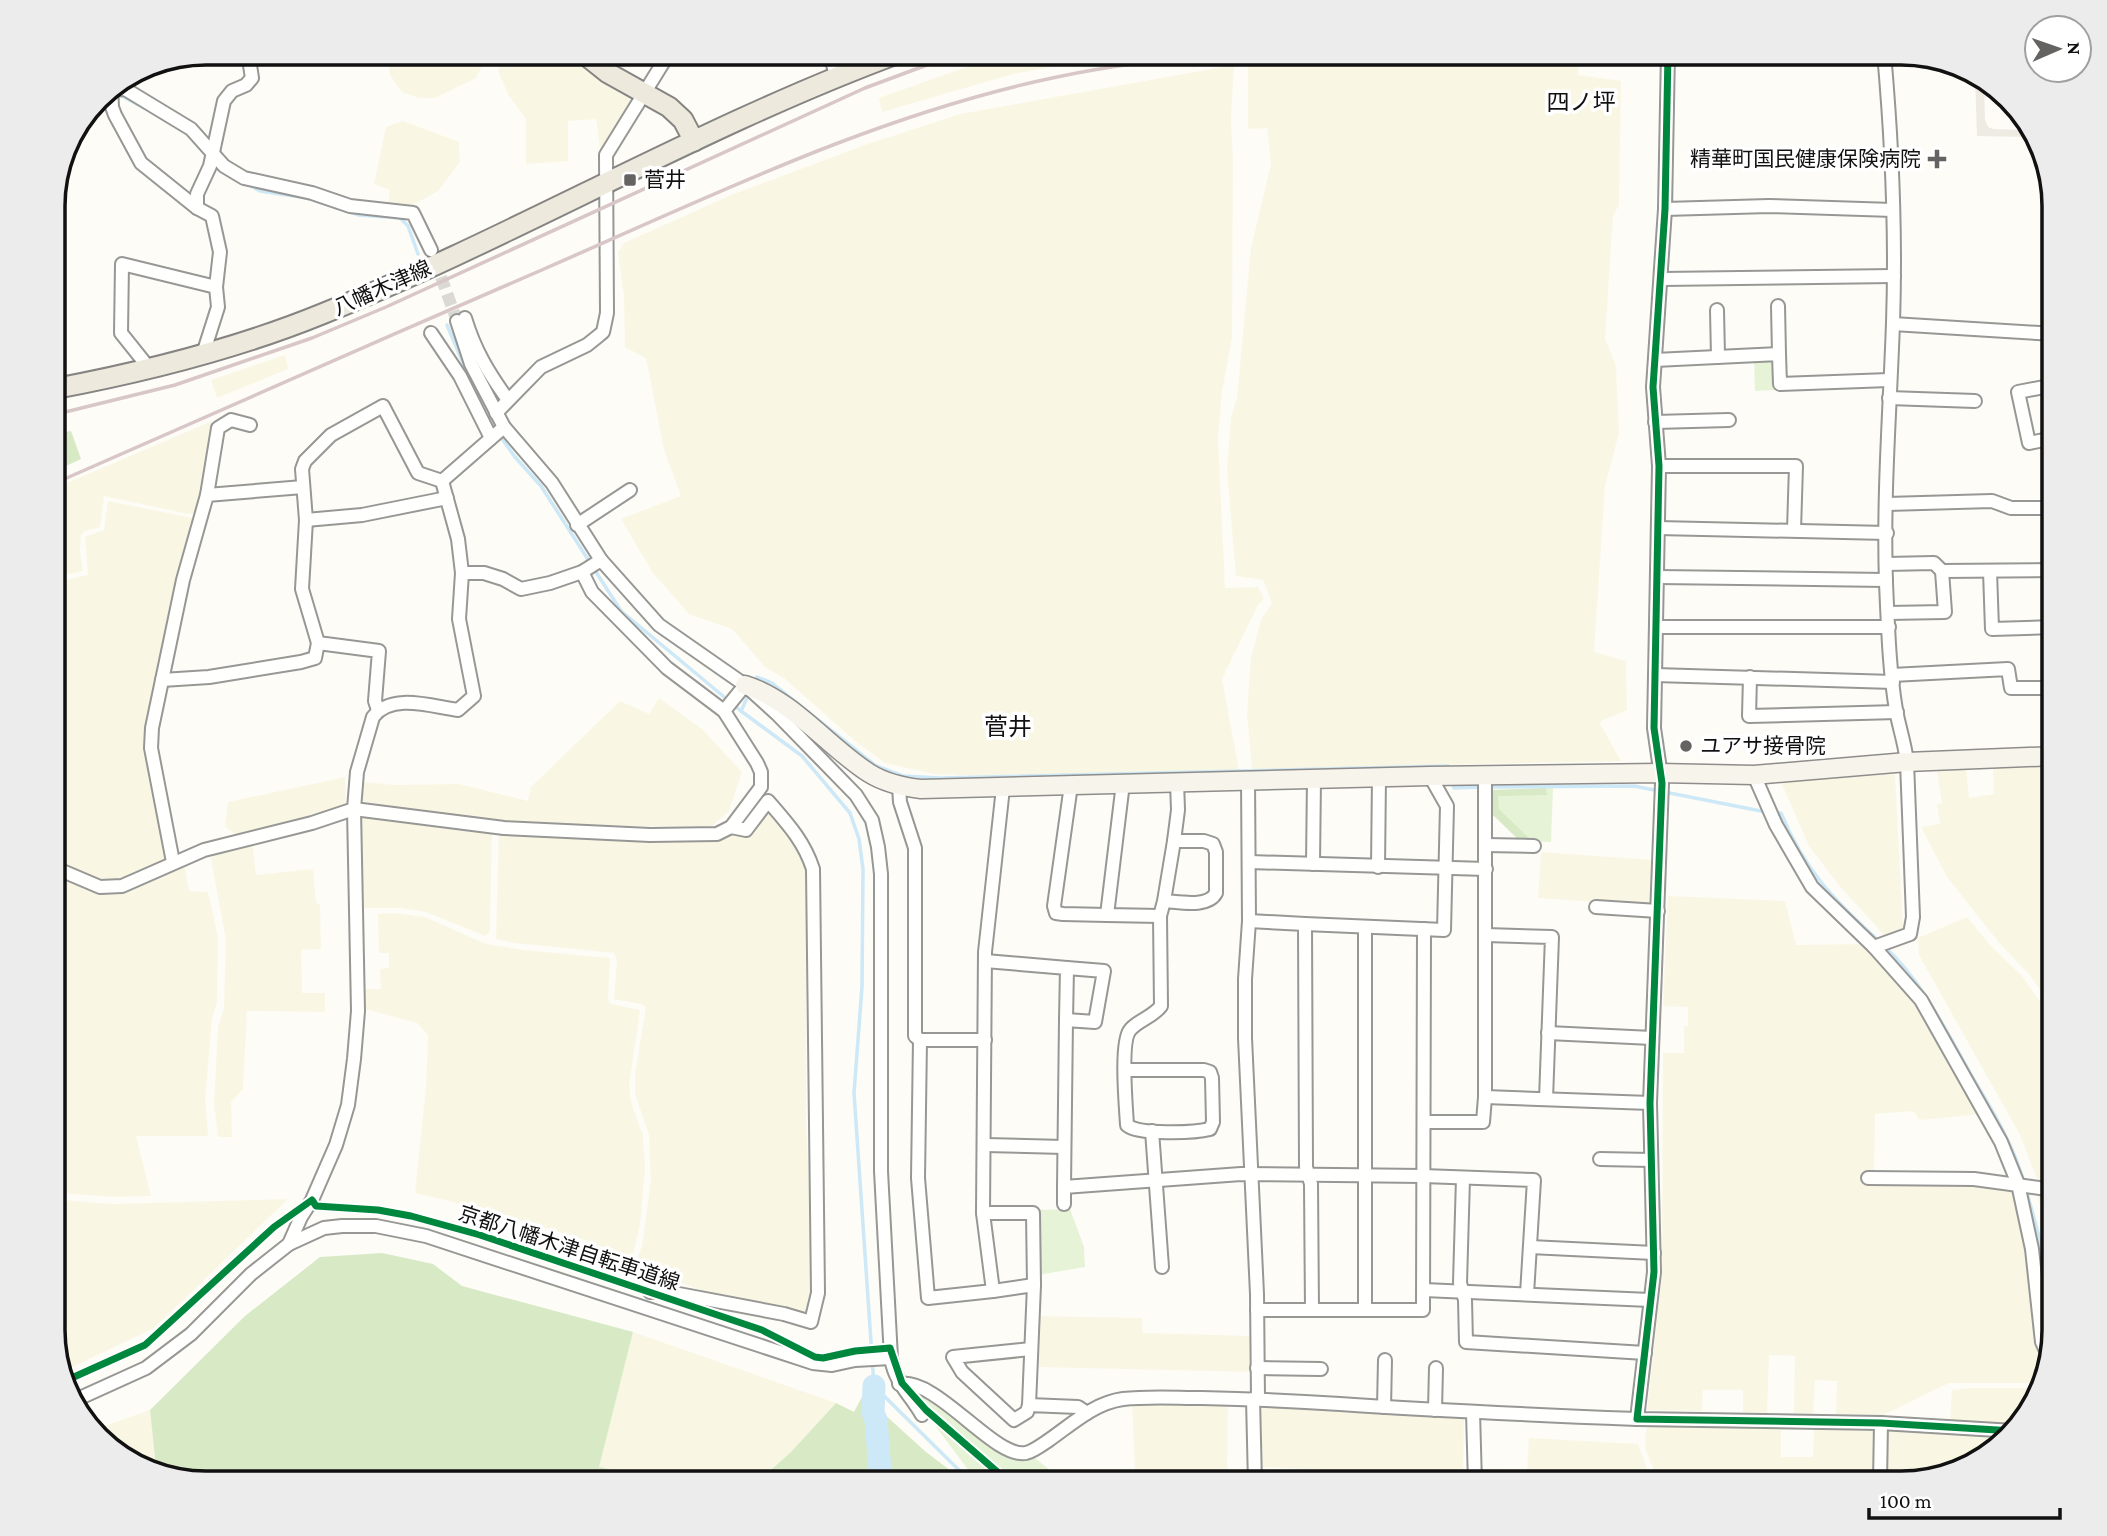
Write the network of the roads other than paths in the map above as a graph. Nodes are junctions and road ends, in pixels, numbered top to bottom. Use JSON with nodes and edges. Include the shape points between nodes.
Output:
{"nodes":[{"id":1,"x":250,"y":65,"type":"edge"},
{"id":2,"x":598,"y":65,"type":"edge"},
{"id":3,"x":661,"y":65,"type":"edge"},
{"id":4,"x":833,"y":65,"type":"edge"},
{"id":5,"x":865,"y":65,"type":"edge"},
{"id":6,"x":1668,"y":65,"type":"edge"},
{"id":7,"x":1885,"y":65,"type":"edge"},
{"id":8,"x":836,"y":76,"type":"junction"},
{"id":9,"x":122,"y":92,"type":"edge"},
{"id":10,"x":643,"y":92,"type":"junction"},
{"id":11,"x":114,"y":99,"type":"edge"},
{"id":12,"x":694,"y":141,"type":"junction"},
{"id":13,"x":213,"y":152,"type":"junction"},
{"id":14,"x":604,"y":184,"type":"junction"},
{"id":15,"x":197,"y":208,"type":"junction"},
{"id":16,"x":1665,"y":209,"type":"junction"},
{"id":17,"x":1893,"y":210,"type":"junction"},
{"id":18,"x":431,"y":250,"type":"tunnel mouth"},
{"id":19,"x":1894,"y":276,"type":"junction"},
{"id":20,"x":1662,"y":279,"type":"junction"},
{"id":21,"x":216,"y":287,"type":"junction"},
{"id":22,"x":1778,"y":306,"type":"dead end"},
{"id":23,"x":1717,"y":310,"type":"dead end"},
{"id":24,"x":1893,"y":324,"type":"junction"},
{"id":25,"x":431,"y":333,"type":"dead end"},
{"id":26,"x":2042,"y":333,"type":"edge"},
{"id":27,"x":203,"y":354,"type":"junction"},
{"id":28,"x":1779,"y":354,"type":"junction"},
{"id":29,"x":1718,"y":356,"type":"junction"},
{"id":30,"x":1655,"y":360,"type":"junction"},
{"id":31,"x":149,"y":368,"type":"junction"},
{"id":32,"x":1889,"y":380,"type":"junction"},
{"id":33,"x":65,"y":386,"type":"edge"},
{"id":34,"x":2042,"y":387,"type":"edge"},
{"id":35,"x":1889,"y":398,"type":"junction"},
{"id":36,"x":508,"y":400,"type":"junction"},
{"id":37,"x":1975,"y":401,"type":"dead end"},
{"id":38,"x":496,"y":413,"type":"junction"},
{"id":39,"x":1729,"y":420,"type":"dead end"},
{"id":40,"x":1655,"y":422,"type":"junction"},
{"id":41,"x":250,"y":425,"type":"dead end"},
{"id":42,"x":497,"y":432,"type":"junction"},
{"id":43,"x":2042,"y":440,"type":"edge"},
{"id":44,"x":1659,"y":466,"type":"junction"},
{"id":45,"x":442,"y":481,"type":"junction"},
{"id":46,"x":303,"y":487,"type":"junction"},
{"id":47,"x":630,"y":490,"type":"dead end"},
{"id":48,"x":206,"y":495,"type":"junction"},
{"id":49,"x":447,"y":498,"type":"junction"},
{"id":50,"x":1887,"y":504,"type":"junction"},
{"id":51,"x":2042,"y":508,"type":"edge"},
{"id":52,"x":306,"y":520,"type":"junction"},
{"id":53,"x":577,"y":525,"type":"junction"},
{"id":54,"x":1658,"y":527,"type":"junction"},
{"id":55,"x":1794,"y":530,"type":"junction"},
{"id":56,"x":1887,"y":533,"type":"junction"},
{"id":57,"x":598,"y":561,"type":"junction"},
{"id":58,"x":1886,"y":564,"type":"junction"},
{"id":59,"x":2042,"y":570,"type":"edge"},
{"id":60,"x":1942,"y":571,"type":"junction"},
{"id":61,"x":1990,"y":571,"type":"junction"},
{"id":62,"x":583,"y":572,"type":"junction"},
{"id":63,"x":462,"y":573,"type":"junction"},
{"id":64,"x":1658,"y":577,"type":"junction"},
{"id":65,"x":1886,"y":580,"type":"junction"},
{"id":66,"x":1888,"y":613,"type":"junction"},
{"id":67,"x":1657,"y":627,"type":"junction"},
{"id":68,"x":1889,"y":627,"type":"junction"},
{"id":69,"x":2042,"y":627,"type":"edge"},
{"id":70,"x":318,"y":643,"type":"junction"},
{"id":71,"x":1655,"y":675,"type":"junction"},
{"id":72,"x":1750,"y":677,"type":"junction"},
{"id":73,"x":1892,"y":678,"type":"junction"},
{"id":74,"x":162,"y":680,"type":"junction"},
{"id":75,"x":2042,"y":688,"type":"edge"},
{"id":76,"x":741,"y":689,"type":"junction"},
{"id":77,"x":726,"y":708,"type":"junction"},
{"id":78,"x":378,"y":710,"type":"junction"},
{"id":79,"x":1897,"y":712,"type":"junction"},
{"id":80,"x":2042,"y":756,"type":"edge"},
{"id":81,"x":1907,"y":762,"type":"junction"},
{"id":82,"x":1659,"y":772,"type":"junction"},
{"id":83,"x":1754,"y":775,"type":"junction"},
{"id":84,"x":1430,"y":776,"type":"junction"},
{"id":85,"x":1379,"y":777,"type":"junction"},
{"id":86,"x":1485,"y":777,"type":"junction"},
{"id":87,"x":1314,"y":778,"type":"junction"},
{"id":88,"x":1248,"y":779,"type":"junction"},
{"id":89,"x":1177,"y":782,"type":"junction"},
{"id":90,"x":1123,"y":783,"type":"junction"},
{"id":91,"x":1071,"y":785,"type":"junction"},
{"id":92,"x":899,"y":786,"type":"junction"},
{"id":93,"x":1003,"y":788,"type":"junction"},
{"id":94,"x":354,"y":809,"type":"junction"},
{"id":95,"x":731,"y":827,"type":"junction"},
{"id":96,"x":1174,"y":841,"type":"junction"},
{"id":97,"x":1486,"y":845,"type":"junction"},
{"id":98,"x":1534,"y":846,"type":"dead end"},
{"id":99,"x":173,"y":862,"type":"junction"},
{"id":100,"x":1250,"y":862,"type":"junction"},
{"id":101,"x":1313,"y":864,"type":"junction"},
{"id":102,"x":1378,"y":867,"type":"junction"},
{"id":103,"x":1446,"y":868,"type":"junction"},
{"id":104,"x":1486,"y":869,"type":"junction"},
{"id":105,"x":65,"y":872,"type":"edge"},
{"id":106,"x":1164,"y":901,"type":"junction"},
{"id":107,"x":1596,"y":907,"type":"dead end"},
{"id":108,"x":1658,"y":911,"type":"junction"},
{"id":109,"x":1107,"y":915,"type":"junction"},
{"id":110,"x":1160,"y":916,"type":"junction"},
{"id":111,"x":1249,"y":920,"type":"junction"},
{"id":112,"x":1305,"y":924,"type":"junction"},
{"id":113,"x":1365,"y":928,"type":"junction"},
{"id":114,"x":1424,"y":929,"type":"junction"},
{"id":115,"x":1486,"y":935,"type":"junction"},
{"id":116,"x":1874,"y":947,"type":"junction"},
{"id":117,"x":985,"y":961,"type":"junction"},
{"id":118,"x":1067,"y":968,"type":"junction"},
{"id":119,"x":1066,"y":1020,"type":"junction"},
{"id":120,"x":1548,"y":1033,"type":"junction"},
{"id":121,"x":1652,"y":1038,"type":"junction"},
{"id":122,"x":920,"y":1040,"type":"junction"},
{"id":123,"x":985,"y":1040,"type":"junction"},
{"id":124,"x":1125,"y":1070,"type":"junction"},
{"id":125,"x":1485,"y":1097,"type":"junction"},
{"id":126,"x":1546,"y":1099,"type":"junction"},
{"id":127,"x":1650,"y":1103,"type":"junction"},
{"id":128,"x":1424,"y":1122,"type":"junction"},
{"id":129,"x":1152,"y":1131,"type":"junction"},
{"id":130,"x":985,"y":1145,"type":"junction"},
{"id":131,"x":1064,"y":1147,"type":"junction"},
{"id":132,"x":1600,"y":1159,"type":"dead end"},
{"id":133,"x":1651,"y":1160,"type":"junction"},
{"id":134,"x":1251,"y":1175,"type":"junction"},
{"id":135,"x":1309,"y":1175,"type":"junction"},
{"id":136,"x":1364,"y":1175,"type":"junction"},
{"id":137,"x":1423,"y":1176,"type":"junction"},
{"id":138,"x":1463,"y":1178,"type":"junction"},
{"id":139,"x":1868,"y":1178,"type":"dead end"},
{"id":140,"x":1154,"y":1180,"type":"junction"},
{"id":141,"x":2018,"y":1184,"type":"junction"},
{"id":142,"x":1065,"y":1187,"type":"junction"},
{"id":143,"x":2042,"y":1188,"type":"edge"},
{"id":144,"x":1064,"y":1204,"type":"dead end"},
{"id":145,"x":983,"y":1213,"type":"junction"},
{"id":146,"x":289,"y":1244,"type":"junction"},
{"id":147,"x":1530,"y":1247,"type":"junction"},
{"id":148,"x":1654,"y":1253,"type":"junction"},
{"id":149,"x":1161,"y":1267,"type":"dead end"},
{"id":150,"x":1034,"y":1285,"type":"junction"},
{"id":151,"x":1424,"y":1290,"type":"junction"},
{"id":152,"x":993,"y":1291,"type":"junction"},
{"id":153,"x":1463,"y":1291,"type":"junction"},
{"id":154,"x":650,"y":1292,"type":"dead end"},
{"id":155,"x":1527,"y":1294,"type":"junction"},
{"id":156,"x":1650,"y":1300,"type":"junction"},
{"id":157,"x":1257,"y":1310,"type":"junction"},
{"id":158,"x":1312,"y":1310,"type":"junction"},
{"id":159,"x":1365,"y":1310,"type":"junction"},
{"id":160,"x":2042,"y":1341,"type":"edge"},
{"id":161,"x":1031,"y":1349,"type":"junction"},
{"id":162,"x":1645,"y":1353,"type":"junction"},
{"id":163,"x":889,"y":1358,"type":"junction"},
{"id":164,"x":1385,"y":1360,"type":"dead end"},
{"id":165,"x":1257,"y":1367,"type":"junction"},
{"id":166,"x":1436,"y":1368,"type":"dead end"},
{"id":167,"x":1321,"y":1369,"type":"dead end"},
{"id":168,"x":899,"y":1384,"type":"junction"},
{"id":169,"x":82,"y":1397,"type":"edge"},
{"id":170,"x":1256,"y":1399,"type":"junction"},
{"id":171,"x":1029,"y":1405,"type":"junction"},
{"id":172,"x":1384,"y":1407,"type":"junction"},
{"id":173,"x":1435,"y":1410,"type":"junction"},
{"id":174,"x":1474,"y":1412,"type":"junction"},
{"id":175,"x":1087,"y":1413,"type":"junction"},
{"id":176,"x":922,"y":1415,"type":"dead end"},
{"id":177,"x":1637,"y":1419,"type":"junction"},
{"id":178,"x":1881,"y":1423,"type":"junction"},
{"id":179,"x":2000,"y":1430,"type":"edge"},
{"id":180,"x":1255,"y":1471,"type":"edge"},
{"id":181,"x":1475,"y":1471,"type":"edge"},
{"id":182,"x":1880,"y":1471,"type":"edge"}],
"edges":[{"from":1,"to":13,"type":"street","via":[[252,78],[224,101]]},
{"from":2,"to":10,"type":"main road"},
{"from":3,"to":10,"type":"street"},
{"from":4,"to":8,"type":"street"},
{"from":5,"to":8,"type":"main road","name":"八幡木津線"},
{"from":6,"to":16,"type":"street"},
{"from":7,"to":17,"type":"street"},
{"from":8,"to":12,"type":"main road","name":"八幡木津線"},
{"from":9,"to":13,"type":"street","via":[[191,129]]},
{"from":10,"to":12,"type":"main road","via":[[683,120]]},
{"from":10,"to":14,"type":"street","via":[[606,155]]},
{"from":11,"to":15,"type":"street","via":[[115,115],[141,163]]},
{"from":12,"to":14,"type":"main road","name":"八幡木津線"},
{"from":13,"to":15,"type":"street","via":[[197,194]]},
{"from":13,"to":18,"type":"street","via":[[224,166],[244,178],[350,206],[413,213]]},
{"from":14,"to":27,"type":"main road","name":"八幡木津線","via":[[342,306]]},
{"from":14,"to":36,"type":"street","via":[[607,313],[603,332],[541,367]]},
{"from":15,"to":21,"type":"street","via":[[212,216],[220,252]]},
{"from":16,"to":17,"type":"street"},
{"from":16,"to":20,"type":"street"},
{"from":17,"to":19,"type":"street"},
{"from":19,"to":20,"type":"street"},
{"from":19,"to":24,"type":"street"},
{"from":20,"to":30,"type":"street"},
{"from":21,"to":27,"type":"street","via":[[218,307]]},
{"from":21,"to":31,"type":"street","via":[[122,264],[121,333]]},
{"from":22,"to":28,"type":"street"},
{"from":23,"to":29,"type":"street"},
{"from":24,"to":26,"type":"street"},
{"from":24,"to":32,"type":"street"},
{"from":25,"to":42,"type":"street"},
{"from":27,"to":31,"type":"main road","name":"八幡木津線"},
{"from":28,"to":29,"type":"street"},
{"from":28,"to":32,"type":"street","via":[[1780,384]]},
{"from":29,"to":30,"type":"street"},
{"from":30,"to":40,"type":"street"},
{"from":31,"to":33,"type":"main road","name":"八幡木津線"},
{"from":32,"to":35,"type":"street"},
{"from":34,"to":43,"type":"street","via":[[2018,392],[2029,443]]},
{"from":35,"to":37,"type":"street"},
{"from":35,"to":50,"type":"street"},
{"from":36,"to":38,"type":"street"},
{"from":36,"to":38,"type":"street","via":[[483,366],[461,320],[471,364]]},
{"from":38,"to":42,"type":"street"},
{"from":39,"to":40,"type":"street"},
{"from":40,"to":44,"type":"street"},
{"from":41,"to":48,"type":"street","via":[[231,420],[218,428]]},
{"from":42,"to":45,"type":"street"},
{"from":42,"to":53,"type":"street","via":[[552,483]]},
{"from":44,"to":54,"type":"street"},
{"from":44,"to":55,"type":"street","via":[[1796,466]]},
{"from":45,"to":46,"type":"street","via":[[418,473],[383,406],[331,435],[304,461]]},
{"from":45,"to":49,"type":"street"},
{"from":46,"to":48,"type":"street"},
{"from":46,"to":52,"type":"street"},
{"from":47,"to":53,"type":"street"},
{"from":48,"to":74,"type":"street"},
{"from":49,"to":52,"type":"street","via":[[362,515]]},
{"from":49,"to":63,"type":"street"},
{"from":50,"to":51,"type":"street","via":[[1992,501],[2011,508]]},
{"from":50,"to":56,"type":"street"},
{"from":52,"to":70,"type":"street","via":[[302,589]]},
{"from":53,"to":57,"type":"street"},
{"from":54,"to":55,"type":"street"},
{"from":54,"to":64,"type":"street"},
{"from":55,"to":56,"type":"street"},
{"from":56,"to":58,"type":"street"},
{"from":57,"to":62,"type":"street"},
{"from":57,"to":76,"type":"street","via":[[659,625]]},
{"from":58,"to":60,"type":"street","via":[[1934,563]]},
{"from":58,"to":65,"type":"street"},
{"from":59,"to":61,"type":"street"},
{"from":60,"to":61,"type":"street"},
{"from":60,"to":66,"type":"street","via":[[1944,612]]},
{"from":61,"to":69,"type":"street","via":[[1992,629]]},
{"from":62,"to":63,"type":"street","via":[[521,589],[493,576]]},
{"from":62,"to":77,"type":"street","via":[[592,592],[667,668]]},
{"from":63,"to":78,"type":"street","via":[[459,619],[474,696],[458,710],[397,703]]},
{"from":64,"to":65,"type":"street"},
{"from":64,"to":67,"type":"street"},
{"from":65,"to":66,"type":"street"},
{"from":66,"to":68,"type":"street"},
{"from":67,"to":68,"type":"street"},
{"from":67,"to":71,"type":"street"},
{"from":68,"to":73,"type":"street"},
{"from":70,"to":74,"type":"street","via":[[315,658],[301,662]]},
{"from":70,"to":78,"type":"street","via":[[379,651]]},
{"from":71,"to":72,"type":"street"},
{"from":71,"to":82,"type":"street"},
{"from":72,"to":73,"type":"street"},
{"from":72,"to":79,"type":"street","via":[[1749,716]]},
{"from":73,"to":75,"type":"street","via":[[2008,669],[2011,688]]},
{"from":73,"to":79,"type":"street"},
{"from":74,"to":99,"type":"street","via":[[151,748]]},
{"from":76,"to":77,"type":"street"},
{"from":76,"to":92,"type":"street","via":[[773,698],[870,774]]},
{"from":76,"to":163,"type":"street","via":[[777,715],[856,795],[872,820],[878,847],[881,1171]]},
{"from":77,"to":95,"type":"street","via":[[761,772],[761,787]]},
{"from":78,"to":94,"type":"street","via":[[357,772]]},
{"from":79,"to":81,"type":"street"},
{"from":80,"to":81,"type":"street"},
{"from":81,"to":83,"type":"street"},
{"from":81,"to":116,"type":"street","via":[[1912,925],[1910,934]]},
{"from":82,"to":83,"type":"street"},
{"from":82,"to":86,"type":"street"},
{"from":82,"to":108,"type":"street"},
{"from":83,"to":116,"type":"street","via":[[1812,887]]},
{"from":84,"to":85,"type":"street"},
{"from":84,"to":86,"type":"street"},
{"from":84,"to":103,"type":"street","via":[[1447,806]]},
{"from":85,"to":87,"type":"street"},
{"from":85,"to":102,"type":"street"},
{"from":86,"to":97,"type":"street"},
{"from":87,"to":88,"type":"street"},
{"from":87,"to":101,"type":"street"},
{"from":88,"to":89,"type":"street"},
{"from":88,"to":100,"type":"street"},
{"from":89,"to":90,"type":"street"},
{"from":89,"to":96,"type":"street"},
{"from":90,"to":91,"type":"street"},
{"from":90,"to":109,"type":"street"},
{"from":91,"to":93,"type":"street"},
{"from":91,"to":109,"type":"street","via":[[1054,906],[1056,913]]},
{"from":92,"to":93,"type":"street"},
{"from":92,"to":122,"type":"street","via":[[915,848],[915,1036]]},
{"from":93,"to":117,"type":"street"},
{"from":94,"to":95,"type":"street","via":[[505,828],[579,832],[717,834]]},
{"from":94,"to":99,"type":"street"},
{"from":94,"to":146,"type":"street","via":[[358,1011],[348,1104],[336,1145]]},
{"from":95,"to":154,"type":"street","via":[[746,830],[768,801],[799,836],[813,869],[818,1293],[811,1322],[687,1295]]},
{"from":96,"to":106,"type":"street"},
{"from":96,"to":106,"type":"street","via":[[1213,845],[1216,893],[1205,902]]},
{"from":97,"to":98,"type":"street"},
{"from":97,"to":104,"type":"street"},
{"from":99,"to":105,"type":"street","via":[[112,888]]},
{"from":100,"to":101,"type":"street"},
{"from":100,"to":111,"type":"street"},
{"from":101,"to":102,"type":"street"},
{"from":102,"to":103,"type":"street"},
{"from":103,"to":104,"type":"street"},
{"from":103,"to":114,"type":"street","via":[[1444,930]]},
{"from":104,"to":115,"type":"street"},
{"from":106,"to":110,"type":"street"},
{"from":107,"to":108,"type":"street"},
{"from":108,"to":121,"type":"street"},
{"from":109,"to":110,"type":"street"},
{"from":110,"to":124,"type":"street","via":[[1161,1006],[1127,1034]]},
{"from":111,"to":112,"type":"street"},
{"from":111,"to":134,"type":"street","via":[[1245,1038]]},
{"from":112,"to":113,"type":"street"},
{"from":112,"to":135,"type":"street"},
{"from":113,"to":114,"type":"street"},
{"from":113,"to":136,"type":"street"},
{"from":114,"to":128,"type":"street"},
{"from":115,"to":120,"type":"street","via":[[1552,937]]},
{"from":115,"to":125,"type":"street"},
{"from":116,"to":141,"type":"street","via":[[1922,1000],[2001,1142]]},
{"from":117,"to":118,"type":"street"},
{"from":117,"to":123,"type":"street"},
{"from":118,"to":119,"type":"street"},
{"from":118,"to":119,"type":"street","via":[[1104,971],[1095,1021]]},
{"from":119,"to":131,"type":"street"},
{"from":120,"to":121,"type":"street"},
{"from":120,"to":126,"type":"street"},
{"from":121,"to":127,"type":"street"},
{"from":122,"to":123,"type":"street"},
{"from":122,"to":152,"type":"street","via":[[918,1178],[928,1298]]},
{"from":123,"to":130,"type":"street"},
{"from":124,"to":129,"type":"street","via":[[1127,1125],[1132,1130]]},
{"from":124,"to":129,"type":"street","via":[[1204,1070],[1212,1078],[1210,1129]]},
{"from":125,"to":126,"type":"street"},
{"from":125,"to":128,"type":"street","via":[[1483,1122]]},
{"from":126,"to":127,"type":"street"},
{"from":127,"to":133,"type":"street"},
{"from":128,"to":137,"type":"street"},
{"from":129,"to":140,"type":"street"},
{"from":130,"to":131,"type":"street"},
{"from":130,"to":145,"type":"street"},
{"from":131,"to":142,"type":"street"},
{"from":132,"to":133,"type":"street"},
{"from":133,"to":148,"type":"street"},
{"from":134,"to":135,"type":"street"},
{"from":134,"to":140,"type":"street"},
{"from":134,"to":157,"type":"street"},
{"from":135,"to":136,"type":"street"},
{"from":135,"to":158,"type":"street"},
{"from":136,"to":137,"type":"street"},
{"from":136,"to":159,"type":"street"},
{"from":137,"to":138,"type":"street"},
{"from":137,"to":151,"type":"street"},
{"from":138,"to":147,"type":"street","via":[[1534,1180]]},
{"from":138,"to":153,"type":"street"},
{"from":139,"to":141,"type":"street"},
{"from":140,"to":142,"type":"street"},
{"from":140,"to":149,"type":"street"},
{"from":141,"to":143,"type":"street"},
{"from":141,"to":160,"type":"street","via":[[2032,1248]]},
{"from":142,"to":144,"type":"street"},
{"from":145,"to":150,"type":"street","via":[[1033,1213]]},
{"from":145,"to":152,"type":"street"},
{"from":146,"to":163,"type":"street","via":[[324,1227],[389,1228],[439,1240],[813,1363]]},
{"from":146,"to":169,"type":"street","via":[[251,1274],[191,1334],[146,1368]]},
{"from":147,"to":148,"type":"street"},
{"from":147,"to":155,"type":"street"},
{"from":148,"to":156,"type":"street"},
{"from":150,"to":152,"type":"street"},
{"from":150,"to":161,"type":"street"},
{"from":151,"to":153,"type":"street"},
{"from":151,"to":159,"type":"street","via":[[1423,1310]]},
{"from":153,"to":155,"type":"street"},
{"from":153,"to":162,"type":"street","via":[[1466,1342]]},
{"from":155,"to":156,"type":"street"},
{"from":156,"to":162,"type":"street"},
{"from":157,"to":158,"type":"street"},
{"from":157,"to":165,"type":"street"},
{"from":158,"to":159,"type":"street"},
{"from":161,"to":171,"type":"street"},
{"from":161,"to":171,"type":"street","via":[[953,1357],[962,1372],[1014,1420],[1027,1412]]},
{"from":162,"to":177,"type":"street"},
{"from":163,"to":168,"type":"street"},
{"from":164,"to":172,"type":"street"},
{"from":165,"to":167,"type":"street"},
{"from":165,"to":170,"type":"street"},
{"from":166,"to":173,"type":"street"},
{"from":168,"to":175,"type":"street","via":[[914,1383],[927,1390],[1013,1451],[1026,1453],[1042,1445]]},
{"from":168,"to":176,"type":"street"},
{"from":170,"to":172,"type":"street"},
{"from":170,"to":175,"type":"street","via":[[1127,1399]]},
{"from":170,"to":180,"type":"street"},
{"from":171,"to":175,"type":"street","via":[[1078,1407]]},
{"from":172,"to":173,"type":"street"},
{"from":173,"to":174,"type":"street"},
{"from":174,"to":177,"type":"street"},
{"from":174,"to":181,"type":"street"},
{"from":177,"to":178,"type":"street"},
{"from":178,"to":179,"type":"street"},
{"from":178,"to":182,"type":"street"}]}
